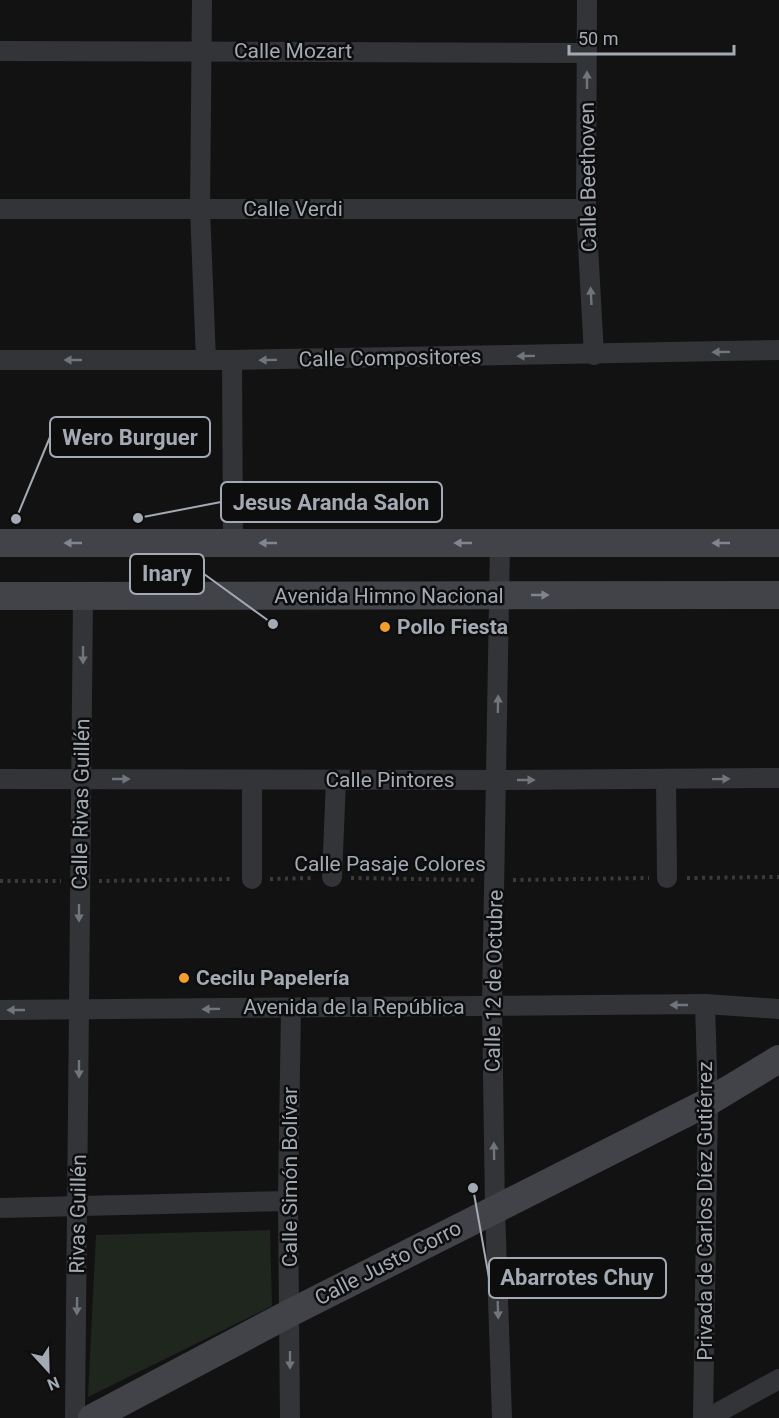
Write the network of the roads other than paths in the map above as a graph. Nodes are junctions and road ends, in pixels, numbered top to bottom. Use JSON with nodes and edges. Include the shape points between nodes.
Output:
{"nodes":[{"id":1,"x":201,"y":0,"type":"edge"},
{"id":2,"x":587,"y":0,"type":"edge"},
{"id":3,"x":0,"y":51,"type":"edge"},
{"id":4,"x":202,"y":51,"type":"junction"},
{"id":5,"x":587,"y":53,"type":"junction"},
{"id":6,"x":0,"y":209,"type":"edge"},
{"id":7,"x":200,"y":209,"type":"junction"},
{"id":8,"x":586,"y":210,"type":"junction"},
{"id":9,"x":779,"y":350,"type":"edge"},
{"id":10,"x":594,"y":355,"type":"junction"},
{"id":11,"x":0,"y":360,"type":"edge"},
{"id":12,"x":206,"y":360,"type":"junction"},
{"id":13,"x":232,"y":360,"type":"junction"},
{"id":14,"x":0,"y":543,"type":"edge"},
{"id":15,"x":233,"y":543,"type":"junction"},
{"id":16,"x":500,"y":543,"type":"junction"},
{"id":17,"x":779,"y":543,"type":"edge"},
{"id":18,"x":779,"y":595,"type":"edge"},
{"id":19,"x":0,"y":596,"type":"edge"},
{"id":20,"x":83,"y":596,"type":"junction"},
{"id":21,"x":501,"y":596,"type":"junction"},
{"id":22,"x":779,"y":778,"type":"edge"},
{"id":23,"x":0,"y":779,"type":"edge"},
{"id":24,"x":83,"y":779,"type":"junction"},
{"id":25,"x":252,"y":780,"type":"junction"},
{"id":26,"x":336,"y":780,"type":"junction"},
{"id":27,"x":497,"y":780,"type":"junction"},
{"id":28,"x":666,"y":780,"type":"junction"},
{"id":29,"x":332,"y":878,"type":"road end"},
{"id":30,"x":668,"y":878,"type":"road end"},
{"id":31,"x":252,"y":879,"type":"road end"},
{"id":32,"x":705,"y":1004,"type":"junction"},
{"id":33,"x":492,"y":1006,"type":"junction"},
{"id":34,"x":291,"y":1007,"type":"junction"},
{"id":35,"x":779,"y":1009,"type":"edge"},
{"id":36,"x":0,"y":1010,"type":"edge"},
{"id":37,"x":79,"y":1011,"type":"junction"},
{"id":38,"x":779,"y":1059,"type":"edge"},
{"id":39,"x":708,"y":1102,"type":"junction"},
{"id":40,"x":288,"y":1201,"type":"junction"},
{"id":41,"x":78,"y":1205,"type":"junction"},
{"id":42,"x":0,"y":1208,"type":"edge"},
{"id":43,"x":495,"y":1209,"type":"junction"},
{"id":44,"x":290,"y":1313,"type":"junction"},
{"id":45,"x":779,"y":1379,"type":"edge"},
{"id":46,"x":75,"y":1418,"type":"edge"},
{"id":47,"x":92,"y":1418,"type":"edge"},
{"id":48,"x":290,"y":1418,"type":"edge"},
{"id":49,"x":502,"y":1418,"type":"edge"},
{"id":50,"x":706,"y":1418,"type":"edge"}],
"edges":[{"from":1,"to":4,"type":"street"},
{"from":2,"to":5,"type":"street","name":"Calle Beethoven"},
{"from":3,"to":4,"type":"street","name":"Calle Mozart"},
{"from":4,"to":5,"type":"street","name":"Calle Mozart"},
{"from":4,"to":7,"type":"street"},
{"from":8,"to":5,"type":"street","name":"Calle Beethoven","one_way":true},
{"from":6,"to":7,"type":"street","name":"Calle Verdi"},
{"from":7,"to":8,"type":"street","name":"Calle Verdi"},
{"from":7,"to":12,"type":"street"},
{"from":10,"to":8,"type":"street","name":"Calle Beethoven","one_way":true},
{"from":9,"to":10,"type":"street","name":"Calle Compositores","one_way":true},
{"from":10,"to":13,"type":"street","name":"Calle Compositores","one_way":true},
{"from":12,"to":11,"type":"street","name":"Calle Compositores","one_way":true},
{"from":12,"to":13,"type":"street","name":"Calle Compositores"},
{"from":13,"to":15,"type":"street"},
{"from":15,"to":14,"type":"main road","one_way":true},
{"from":16,"to":15,"type":"main road","one_way":true},
{"from":17,"to":16,"type":"main road","one_way":true},
{"from":16,"to":21,"type":"street","name":"Calle 12 de Octubre"},
{"from":21,"to":18,"type":"main road","name":"Avenida Himno Nacional","one_way":true},
{"from":19,"to":20,"type":"main road","name":"Avenida Himno Nacional"},
{"from":20,"to":21,"type":"main road","name":"Avenida Himno Nacional"},
{"from":20,"to":24,"type":"street","name":"Calle Rivas Guillén","one_way":true},
{"from":27,"to":21,"type":"street","name":"Calle 12 de Octubre","one_way":true},
{"from":28,"to":22,"type":"street","name":"Calle Pintores","one_way":true},
{"from":23,"to":24,"type":"street","name":"Calle Pintores"},
{"from":24,"to":25,"type":"street","name":"Calle Pintores","one_way":true},
{"from":24,"to":37,"type":"street","name":"Calle Rivas Guillén","one_way":true},
{"from":25,"to":26,"type":"street","name":"Calle Pintores"},
{"from":25,"to":31,"type":"street"},
{"from":26,"to":27,"type":"street","name":"Calle Pintores"},
{"from":26,"to":29,"type":"street"},
{"from":27,"to":28,"type":"street","name":"Calle Pintores","one_way":true},
{"from":27,"to":33,"type":"street","name":"Calle 12 de Octubre"},
{"from":28,"to":30,"type":"street"},
{"from":32,"to":33,"type":"street","name":"Avenida de la República","one_way":true},
{"from":32,"to":35,"type":"street","name":"Avenida de la República"},
{"from":32,"to":39,"type":"street","name":"Privada de Carlos Díez Gutiérrez"},
{"from":33,"to":34,"type":"street","name":"Avenida de la República"},
{"from":43,"to":33,"type":"street","name":"Calle 12 de Octubre","one_way":true},
{"from":34,"to":37,"type":"street","name":"Avenida de la República","one_way":true},
{"from":34,"to":40,"type":"street","name":"Calle Simón Bolívar"},
{"from":37,"to":36,"type":"street","name":"Avenida de la República","one_way":true},
{"from":37,"to":41,"type":"street","name":"Rivas Guillén","one_way":true},
{"from":38,"to":39,"type":"main road","name":"Calle Justo Corro"},
{"from":39,"to":43,"type":"main road","name":"Calle Justo Corro"},
{"from":39,"to":50,"type":"street","name":"Privada de Carlos Díez Gutiérrez"},
{"from":40,"to":41,"type":"street"},
{"from":40,"to":44,"type":"street","name":"Calle Simón Bolívar"},
{"from":41,"to":42,"type":"street"},
{"from":41,"to":46,"type":"street","name":"Rivas Guillén","one_way":true},
{"from":43,"to":44,"type":"main road","name":"Calle Justo Corro"},
{"from":43,"to":49,"type":"street","name":"Calle 12 de Octubre","one_way":true},
{"from":44,"to":47,"type":"main road","name":"Calle Justo Corro"},
{"from":44,"to":48,"type":"street","name":"Calle Simón Bolívar","one_way":true},
{"from":45,"to":50,"type":"street"}]}
